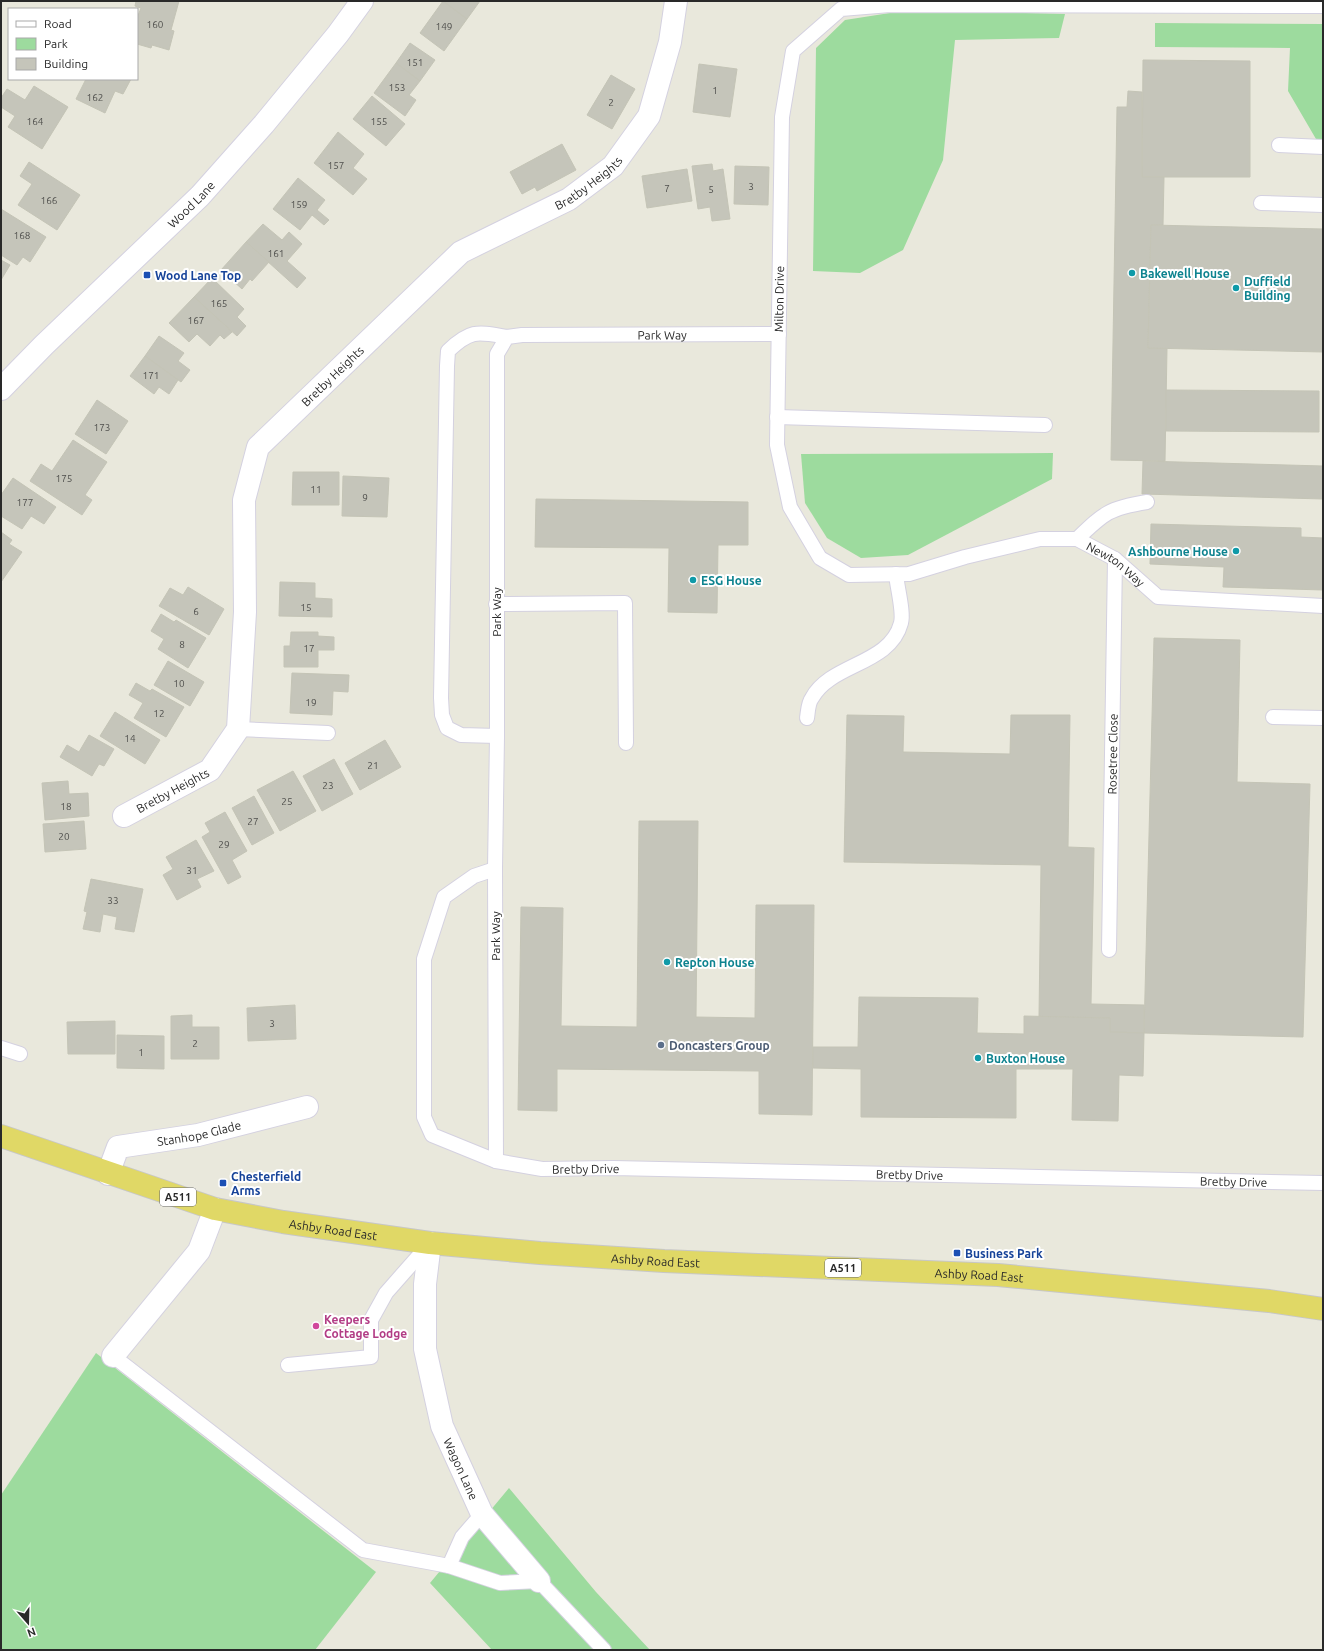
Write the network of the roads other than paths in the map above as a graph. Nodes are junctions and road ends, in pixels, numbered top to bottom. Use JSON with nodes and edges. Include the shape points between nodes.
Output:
{"nodes":[{"id":1,"x":362,"y":1,"type":"edge"},
{"id":2,"x":676,"y":1,"type":"edge"},
{"id":3,"x":1323,"y":6,"type":"edge"},
{"id":4,"x":1279,"y":146,"type":"dead end"},
{"id":5,"x":1323,"y":147,"type":"edge"},
{"id":6,"x":1261,"y":203,"type":"dead end"},
{"id":7,"x":1323,"y":205,"type":"edge"},
{"id":8,"x":779,"y":334,"type":"junction"},
{"id":9,"x":507,"y":337,"type":"junction"},
{"id":10,"x":1,"y":390,"type":"edge"},
{"id":11,"x":777,"y":417,"type":"junction"},
{"id":12,"x":1045,"y":425,"type":"dead end"},
{"id":13,"x":1146,"y":502,"type":"dead end"},
{"id":14,"x":1077,"y":539,"type":"junction"},
{"id":15,"x":1115,"y":559,"type":"junction"},
{"id":16,"x":902,"y":574,"type":"junction"},
{"id":17,"x":496,"y":604,"type":"junction"},
{"id":18,"x":1323,"y":606,"type":"edge"},
{"id":19,"x":1273,"y":717,"type":"dead end"},
{"id":20,"x":807,"y":718,"type":"dead end"},
{"id":21,"x":1323,"y":718,"type":"edge"},
{"id":22,"x":238,"y":729,"type":"junction"},
{"id":23,"x":328,"y":733,"type":"dead end"},
{"id":24,"x":497,"y":736,"type":"junction"},
{"id":25,"x":626,"y":743,"type":"dead end"},
{"id":26,"x":124,"y":816,"type":"dead end"},
{"id":27,"x":495,"y":869,"type":"junction"},
{"id":28,"x":1109,"y":950,"type":"dead end"},
{"id":29,"x":1,"y":1048,"type":"edge"},
{"id":30,"x":20,"y":1054,"type":"dead end"},
{"id":31,"x":307,"y":1107,"type":"dead end"},
{"id":32,"x":1,"y":1136,"type":"edge"},
{"id":33,"x":496,"y":1161,"type":"junction"},
{"id":34,"x":108,"y":1174,"type":"junction"},
{"id":35,"x":1323,"y":1183,"type":"edge"},
{"id":36,"x":215,"y":1209,"type":"junction"},
{"id":37,"x":430,"y":1243,"type":"junction"},
{"id":38,"x":1323,"y":1308,"type":"edge"},
{"id":39,"x":114,"y":1356,"type":"joint"},
{"id":40,"x":288,"y":1365,"type":"dead end"},
{"id":41,"x":482,"y":1514,"type":"junction"},
{"id":42,"x":449,"y":1566,"type":"junction"},
{"id":43,"x":539,"y":1581,"type":"junction"},
{"id":44,"x":604,"y":1650,"type":"edge"}],
"edges":[{"from":1,"to":10,"type":"street","name":"Wood Lane","via":[[264,124],[200,196],[44,345]]},
{"from":2,"to":22,"type":"street","name":"Bretby Heights","via":[[670,42],[649,116],[613,166],[569,199],[461,252],[258,447],[244,500],[245,612]]},
{"from":3,"to":8,"type":"lane","name":"Milton Drive","via":[[890,5],[841,9],[793,51],[782,117]]},
{"from":4,"to":5,"type":"lane"},
{"from":6,"to":7,"type":"lane"},
{"from":8,"to":9,"type":"lane","name":"Park Way"},
{"from":8,"to":11,"type":"lane","name":"Milton Drive"},
{"from":9,"to":17,"type":"lane","name":"Park Way","via":[[497,354]]},
{"from":9,"to":24,"type":"lane","via":[[478,332],[462,338],[448,351],[446,366],[442,715],[447,728],[461,735]]},
{"from":11,"to":12,"type":"lane"},
{"from":11,"to":16,"type":"lane","name":"Milton Drive","via":[[777,445],[790,507],[820,558],[849,575]]},
{"from":13,"to":14,"type":"lane","via":[[1121,506],[1101,516]]},
{"from":14,"to":15,"type":"lane","name":"Newton Way"},
{"from":14,"to":16,"type":"lane","name":"Newton Way","via":[[1040,539]]},
{"from":15,"to":18,"type":"lane","name":"Newton Way","via":[[1158,597]]},
{"from":15,"to":28,"type":"lane","name":"Rosetree Close"},
{"from":16,"to":20,"type":"lane","via":[[901,621],[897,634],[885,647],[819,688],[811,698]]},
{"from":17,"to":24,"type":"lane","name":"Park Way"},
{"from":17,"to":25,"type":"lane","via":[[625,603]]},
{"from":19,"to":21,"type":"lane"},
{"from":22,"to":23,"type":"lane"},
{"from":22,"to":26,"type":"street","name":"Bretby Heights","via":[[210,770]]},
{"from":24,"to":27,"type":"lane","name":"Park Way"},
{"from":27,"to":33,"type":"lane","name":"Park Way"},
{"from":27,"to":33,"type":"lane","name":"Bretby Drive","via":[[474,876],[444,897],[424,959],[424,1117],[432,1135]]},
{"from":29,"to":30,"type":"lane"},
{"from":31,"to":34,"type":"street","name":"Stanhope Glade","via":[[198,1135],[118,1147]]},
{"from":32,"to":34,"type":"highway","name":"Ashby Road East","number":"A511"},
{"from":33,"to":35,"type":"lane","name":"Bretby Drive","via":[[542,1168]]},
{"from":34,"to":36,"type":"highway","name":"Ashby Road East","number":"A511"},
{"from":36,"to":37,"type":"highway","name":"Ashby Road East","number":"A511","via":[[283,1222]]},
{"from":36,"to":39,"type":"street","via":[[199,1251]]},
{"from":37,"to":38,"type":"highway","name":"Ashby Road East","number":"A511","via":[[664,1261],[998,1275]]},
{"from":37,"to":40,"type":"lane","via":[[386,1293],[372,1320],[371,1357]]},
{"from":37,"to":41,"type":"street","name":"Wagon Lane","via":[[425,1284],[425,1349],[442,1426]]},
{"from":39,"to":42,"type":"lane","via":[[363,1550]]},
{"from":41,"to":42,"type":"lane","via":[[462,1537]]},
{"from":41,"to":43,"type":"street","name":"Wagon Lane"},
{"from":42,"to":43,"type":"lane","via":[[500,1583]]},
{"from":43,"to":44,"type":"lane","name":"Wagon Lane"}]}
